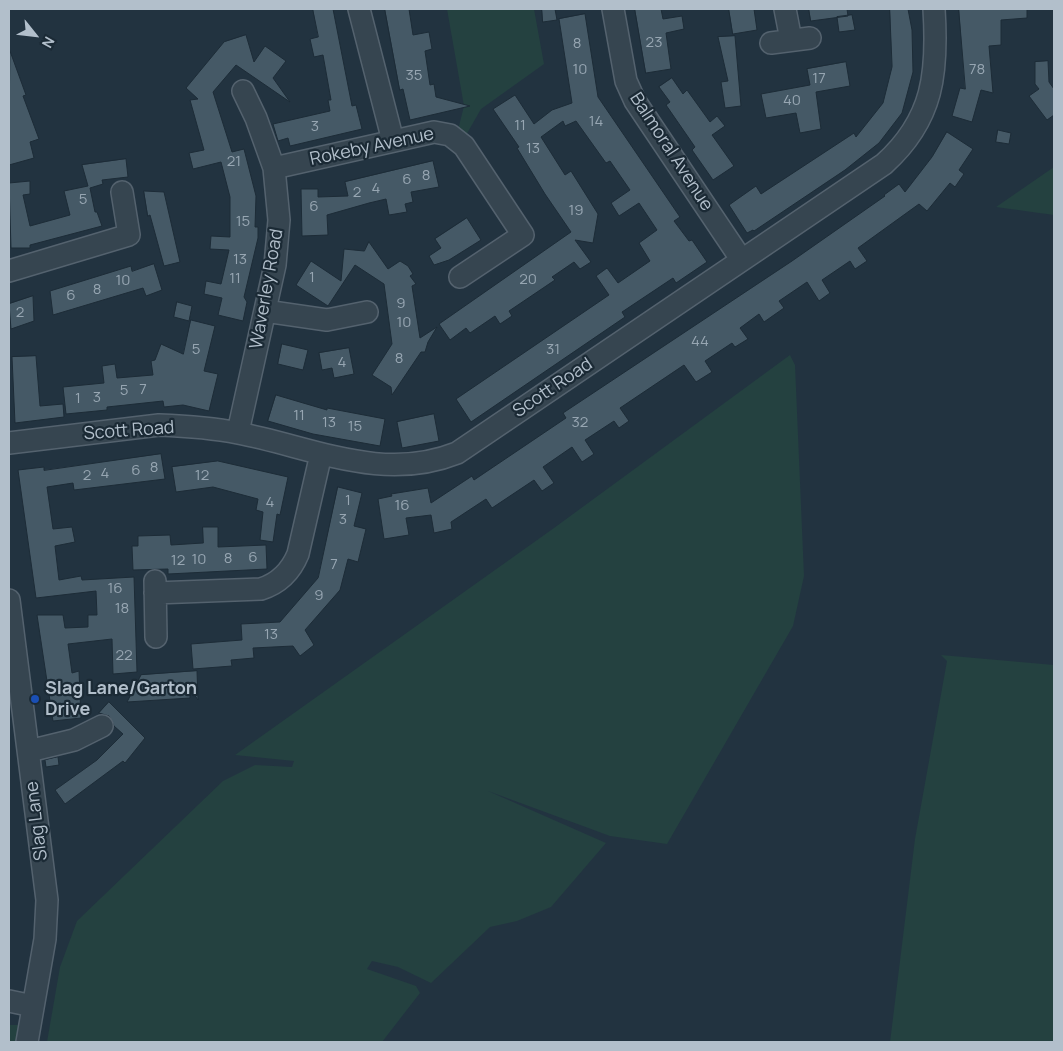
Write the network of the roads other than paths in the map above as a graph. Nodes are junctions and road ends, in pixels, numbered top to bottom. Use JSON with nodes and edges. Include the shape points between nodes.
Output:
{"nodes":[{"id":1,"x":358,"y":9,"type":"edge"},
{"id":2,"x":612,"y":9,"type":"edge"},
{"id":3,"x":785,"y":9,"type":"edge"},
{"id":4,"x":934,"y":9,"type":"edge"},
{"id":5,"x":790,"y":40,"type":"dead end"},
{"id":6,"x":242,"y":91,"type":"dead end"},
{"id":7,"x":393,"y":141,"type":"junction"},
{"id":8,"x":274,"y":168,"type":"junction"},
{"id":9,"x":122,"y":192,"type":"dead end"},
{"id":10,"x":741,"y":259,"type":"junction"},
{"id":11,"x":9,"y":271,"type":"edge"},
{"id":12,"x":460,"y":277,"type":"dead end"},
{"id":13,"x":265,"y":311,"type":"junction"},
{"id":14,"x":367,"y":312,"type":"dead end"},
{"id":15,"x":238,"y":432,"type":"junction"},
{"id":16,"x":9,"y":443,"type":"edge"},
{"id":17,"x":320,"y":454,"type":"junction"},
{"id":18,"x":9,"y":600,"type":"edge"},
{"id":19,"x":156,"y":637,"type":"dead end"},
{"id":20,"x":102,"y":726,"type":"dead end"},
{"id":21,"x":29,"y":750,"type":"junction"},
{"id":22,"x":9,"y":1001,"type":"edge"},
{"id":23,"x":33,"y":1006,"type":"junction"},
{"id":24,"x":27,"y":1042,"type":"edge"}],
"edges":[{"from":1,"to":7,"type":"street"},
{"from":2,"to":10,"type":"street","name":"Balmoral Avenue","via":[[624,74],[635,101]]},
{"from":3,"to":5,"type":"street"},
{"from":4,"to":10,"type":"street","name":"Scott Road","via":[[936,50],[932,85],[927,103],[909,137],[884,164]]},
{"from":6,"to":8,"type":"street","name":"Waverley Road","via":[[256,118]]},
{"from":7,"to":8,"type":"street","name":"Rokeby Avenue"},
{"from":7,"to":12,"type":"street","name":"Rokeby Avenue","via":[[434,132],[456,139],[464,146],[523,235]]},
{"from":8,"to":13,"type":"street","name":"Waverley Road","via":[[279,244]]},
{"from":9,"to":11,"type":"street","via":[[129,235]]},
{"from":10,"to":17,"type":"street","name":"Scott Road","via":[[457,453],[427,463],[404,466],[359,463]]},
{"from":13,"to":14,"type":"street","via":[[327,320]]},
{"from":13,"to":15,"type":"street","name":"Waverley Road"},
{"from":15,"to":16,"type":"street","name":"Scott Road","via":[[159,426]]},
{"from":15,"to":17,"type":"street","name":"Scott Road"},
{"from":17,"to":19,"type":"street","via":[[298,554],[281,579],[261,589],[155,587]]},
{"from":18,"to":21,"type":"street","name":"Slag Lane"},
{"from":20,"to":21,"type":"street","via":[[74,740]]},
{"from":21,"to":23,"type":"street","name":"Slag Lane","via":[[47,914],[46,939]]},
{"from":22,"to":23,"type":"street"},
{"from":23,"to":24,"type":"street","name":"Slag Lane"}]}
